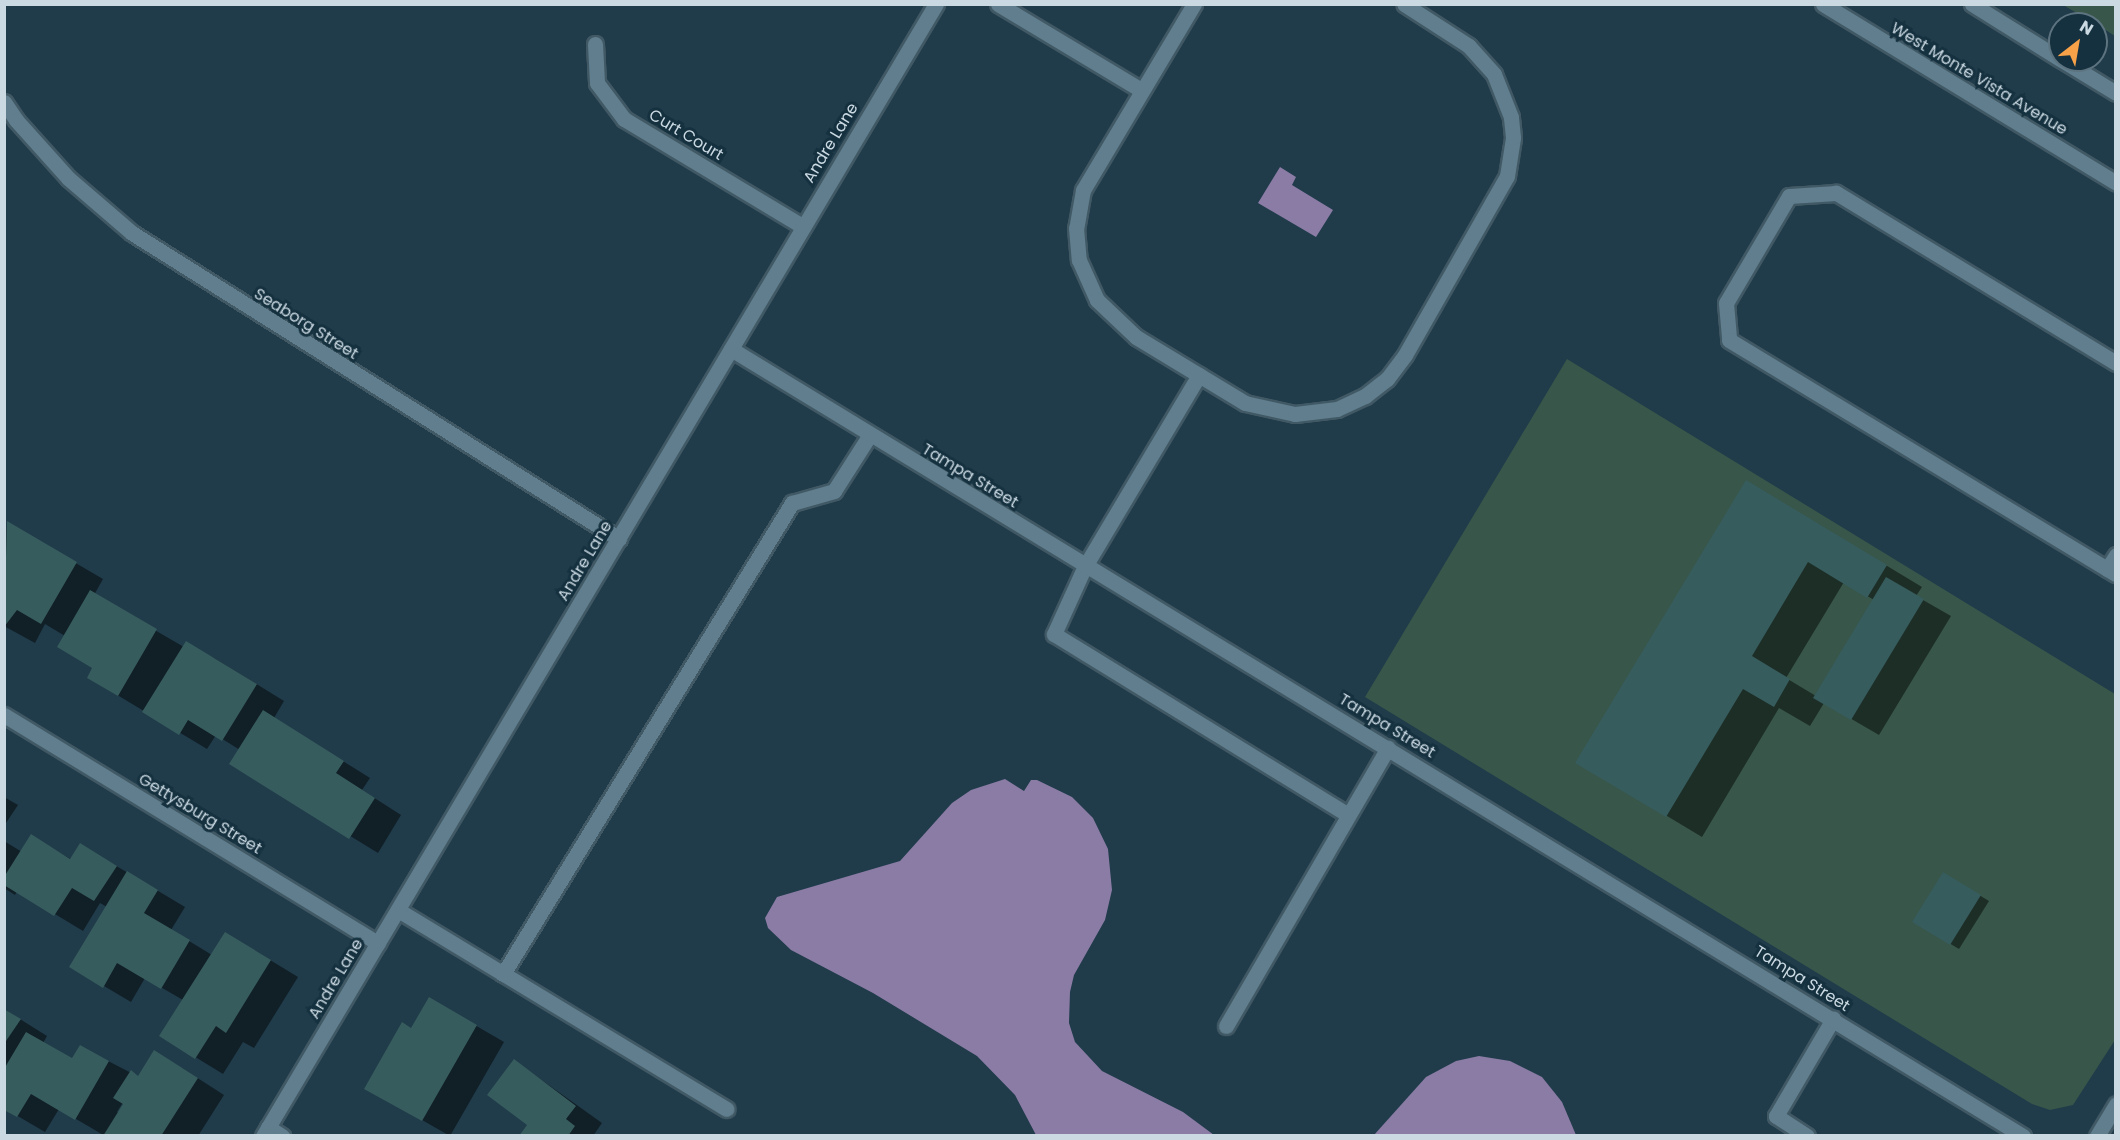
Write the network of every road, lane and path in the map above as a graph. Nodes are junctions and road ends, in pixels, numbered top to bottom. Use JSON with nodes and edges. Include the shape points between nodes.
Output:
{"nodes":[{"id":1,"x":936,"y":4,"type":"edge"},
{"id":2,"x":1194,"y":4,"type":"edge"},
{"id":3,"x":1404,"y":4,"type":"edge"},
{"id":4,"x":1823,"y":4,"type":"edge"},
{"id":5,"x":1972,"y":4,"type":"edge"},
{"id":6,"x":1004,"y":8,"type":"edge"},
{"id":7,"x":596,"y":44,"type":"dead end"},
{"id":8,"x":2048,"y":51,"type":"edge"},
{"id":9,"x":2082,"y":72,"type":"edge"},
{"id":10,"x":1141,"y":90,"type":"junction"},
{"id":11,"x":2115,"y":93,"type":"edge"},
{"id":12,"x":4,"y":102,"type":"edge"},
{"id":13,"x":2115,"y":183,"type":"edge"},
{"id":14,"x":802,"y":226,"type":"junction"},
{"id":15,"x":731,"y":349,"type":"junction"},
{"id":16,"x":2115,"y":363,"type":"edge"},
{"id":17,"x":1199,"y":375,"type":"junction"},
{"id":18,"x":869,"y":435,"type":"junction"},
{"id":19,"x":619,"y":539,"type":"junction"},
{"id":20,"x":2115,"y":555,"type":"edge"},
{"id":21,"x":1085,"y":566,"type":"junction"},
{"id":22,"x":2111,"y":572,"type":"edge"},
{"id":23,"x":4,"y":715,"type":"edge"},
{"id":24,"x":1388,"y":748,"type":"junction"},
{"id":25,"x":1348,"y":815,"type":"junction"},
{"id":26,"x":398,"y":910,"type":"junction"},
{"id":27,"x":378,"y":943,"type":"junction"},
{"id":28,"x":502,"y":974,"type":"junction"},
{"id":29,"x":1833,"y":1019,"type":"junction"},
{"id":30,"x":1226,"y":1026,"type":"dead end"},
{"id":31,"x":2115,"y":1104,"type":"edge"},
{"id":32,"x":726,"y":1109,"type":"dead end"},
{"id":33,"x":265,"y":1131,"type":"edge"},
{"id":34,"x":282,"y":1136,"type":"edge"},
{"id":35,"x":1807,"y":1136,"type":"edge"},
{"id":36,"x":2023,"y":1136,"type":"edge"},
{"id":37,"x":2097,"y":1136,"type":"edge"}],
"edges":[{"from":1,"to":14,"type":"street","name":"Andre Lane"},
{"from":2,"to":10,"type":"street"},
{"from":3,"to":17,"type":"street","via":[[1469,46],[1494,74],[1511,117],[1513,137],[1507,176],[1499,194],[1399,364],[1365,396],[1327,412],[1281,413],[1245,403]]},
{"from":4,"to":13,"type":"street","name":"West Monte Vista Avenue"},
{"from":5,"to":8,"type":"street"},
{"from":6,"to":10,"type":"street"},
{"from":7,"to":14,"type":"street","name":"Curt Court","via":[[597,83],[624,119]]},
{"from":9,"to":11,"type":"street"},
{"from":10,"to":17,"type":"street","via":[[1083,190],[1076,228],[1079,260],[1091,290],[1113,319]]},
{"from":12,"to":19,"type":"street","name":"Seaborg Street","via":[[68,178],[132,234]]},
{"from":14,"to":15,"type":"street","name":"Andre Lane"},
{"from":15,"to":18,"type":"street","name":"Tampa Street"},
{"from":15,"to":19,"type":"street","name":"Andre Lane"},
{"from":16,"to":22,"type":"street","via":[[1836,193],[1789,196],[1726,303],[1729,340]]},
{"from":17,"to":21,"type":"street"},
{"from":18,"to":21,"type":"street","name":"Tampa Street"},
{"from":18,"to":28,"type":"street","via":[[834,491],[792,504]]},
{"from":19,"to":26,"type":"street","name":"Andre Lane"},
{"from":20,"to":22,"type":"street"},
{"from":21,"to":24,"type":"street","name":"Tampa Street"},
{"from":21,"to":25,"type":"street","via":[[1054,634]]},
{"from":23,"to":27,"type":"street","name":"Gettysburg Street"},
{"from":24,"to":25,"type":"street"},
{"from":24,"to":29,"type":"street","name":"Tampa Street"},
{"from":25,"to":30,"type":"street"},
{"from":26,"to":27,"type":"street","name":"Andre Lane"},
{"from":26,"to":28,"type":"street"},
{"from":27,"to":33,"type":"street","name":"Andre Lane"},
{"from":28,"to":32,"type":"street"},
{"from":29,"to":35,"type":"street","via":[[1776,1116]]},
{"from":29,"to":36,"type":"street","name":"Tampa Street"},
{"from":31,"to":37,"type":"street"},
{"from":33,"to":34,"type":"street"}]}
